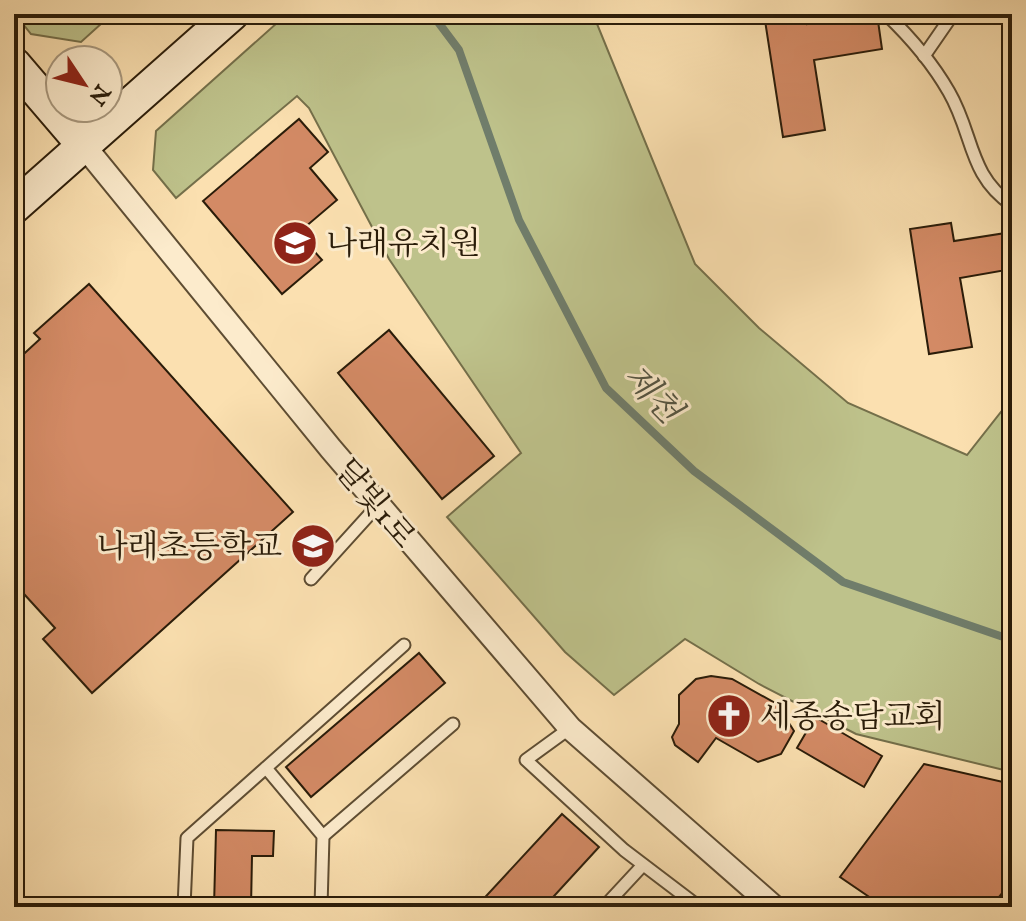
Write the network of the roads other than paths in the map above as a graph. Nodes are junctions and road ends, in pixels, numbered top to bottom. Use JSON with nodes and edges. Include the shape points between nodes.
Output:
{"nodes":[{"id":1,"x":232,"y":14,"type":"edge"},
{"id":2,"x":886,"y":14,"type":"edge"},
{"id":3,"x":953,"y":14,"type":"edge"},
{"id":4,"x":924,"y":56,"type":"junction"},
{"id":5,"x":14,"y":64,"type":"edge"},
{"id":6,"x":85,"y":147,"type":"junction"},
{"id":7,"x":1012,"y":205,"type":"edge"},
{"id":8,"x":14,"y":207,"type":"edge"},
{"id":9,"x":378,"y":505,"type":"junction"},
{"id":10,"x":311,"y":579,"type":"dead end"},
{"id":11,"x":404,"y":645,"type":"dead end"},
{"id":12,"x":453,"y":724,"type":"dead end"},
{"id":13,"x":570,"y":728,"type":"junction"},
{"id":14,"x":266,"y":768,"type":"junction"},
{"id":15,"x":323,"y":836,"type":"junction"},
{"id":16,"x":643,"y":865,"type":"junction"},
{"id":17,"x":184,"y":907,"type":"edge"},
{"id":18,"x":321,"y":907,"type":"edge"},
{"id":19,"x":604,"y":907,"type":"edge"},
{"id":20,"x":699,"y":907,"type":"edge"},
{"id":21,"x":774,"y":907,"type":"edge"}],
"edges":[{"from":1,"to":6,"type":"street"},
{"from":2,"to":4,"type":"lane"},
{"from":3,"to":4,"type":"lane"},
{"from":4,"to":7,"type":"lane","via":[[950,93],[983,180]]},
{"from":5,"to":6,"type":"street","name":"달빛1로"},
{"from":6,"to":8,"type":"street"},
{"from":6,"to":9,"type":"street","name":"달빛1로"},
{"from":9,"to":10,"type":"lane"},
{"from":9,"to":13,"type":"street","name":"달빛1로"},
{"from":11,"to":14,"type":"lane"},
{"from":12,"to":15,"type":"lane"},
{"from":13,"to":16,"type":"lane","via":[[526,760]]},
{"from":13,"to":21,"type":"street","name":"달빛1로"},
{"from":14,"to":15,"type":"lane"},
{"from":14,"to":17,"type":"lane","via":[[187,838]]},
{"from":15,"to":18,"type":"lane"},
{"from":16,"to":19,"type":"lane"},
{"from":16,"to":20,"type":"lane"}]}
